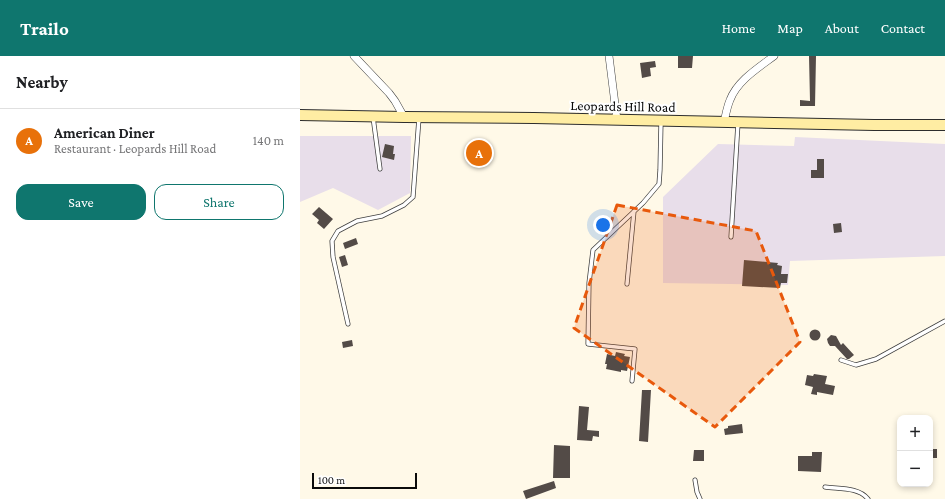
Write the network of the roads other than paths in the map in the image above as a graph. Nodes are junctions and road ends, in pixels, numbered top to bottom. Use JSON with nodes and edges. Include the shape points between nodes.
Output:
{"nodes":[{"id":1,"x":354,"y":56,"type":"edge"},
{"id":2,"x":609,"y":56,"type":"edge"},
{"id":3,"x":774,"y":56,"type":"edge"},
{"id":4,"x":300,"y":115,"type":"edge"},
{"id":5,"x":373,"y":116,"type":"junction"},
{"id":6,"x":404,"y":117,"type":"junction"},
{"id":7,"x":420,"y":117,"type":"junction"},
{"id":8,"x":617,"y":120,"type":"junction"},
{"id":9,"x":661,"y":121,"type":"junction"},
{"id":10,"x":724,"y":122,"type":"junction"},
{"id":11,"x":738,"y":122,"type":"junction"},
{"id":12,"x":945,"y":125,"type":"edge"},
{"id":13,"x":380,"y":169,"type":"dead end"},
{"id":14,"x":634,"y":212,"type":"junction"},
{"id":15,"x":731,"y":237,"type":"dead end"},
{"id":16,"x":627,"y":284,"type":"dead end"},
{"id":17,"x":945,"y":321,"type":"edge"},
{"id":18,"x":348,"y":324,"type":"dead end"},
{"id":19,"x":841,"y":360,"type":"dead end"},
{"id":20,"x":632,"y":381,"type":"dead end"},
{"id":21,"x":695,"y":480,"type":"dead end"},
{"id":22,"x":825,"y":487,"type":"dead end"},
{"id":23,"x":700,"y":499,"type":"edge"},
{"id":24,"x":868,"y":499,"type":"edge"}],
"edges":[{"from":1,"to":6,"type":"street","via":[[389,93]]},
{"from":2,"to":8,"type":"street"},
{"from":3,"to":10,"type":"street","via":[[734,92]]},
{"from":4,"to":5,"type":"main road","name":"Leopards Hill Road"},
{"from":5,"to":6,"type":"main road","name":"Leopards Hill Road"},
{"from":5,"to":13,"type":"lane"},
{"from":6,"to":7,"type":"main road","name":"Leopards Hill Road"},
{"from":7,"to":8,"type":"main road","name":"Leopards Hill Road"},
{"from":7,"to":18,"type":"lane","via":[[413,197],[404,205],[382,216],[357,221],[338,231],[332,241],[333,257]]},
{"from":8,"to":9,"type":"main road","name":"Leopards Hill Road"},
{"from":9,"to":10,"type":"main road","name":"Leopards Hill Road"},
{"from":9,"to":14,"type":"lane","via":[[659,184]]},
{"from":10,"to":11,"type":"main road","name":"Leopards Hill Road"},
{"from":11,"to":12,"type":"main road","name":"Leopards Hill Road"},
{"from":11,"to":15,"type":"lane"},
{"from":14,"to":16,"type":"lane"},
{"from":14,"to":20,"type":"lane","via":[[593,250],[589,283],[588,344],[635,349]]},
{"from":17,"to":19,"type":"lane","via":[[876,359],[856,365]]},
{"from":21,"to":23,"type":"lane"},
{"from":22,"to":24,"type":"lane","via":[[856,491]]}]}
